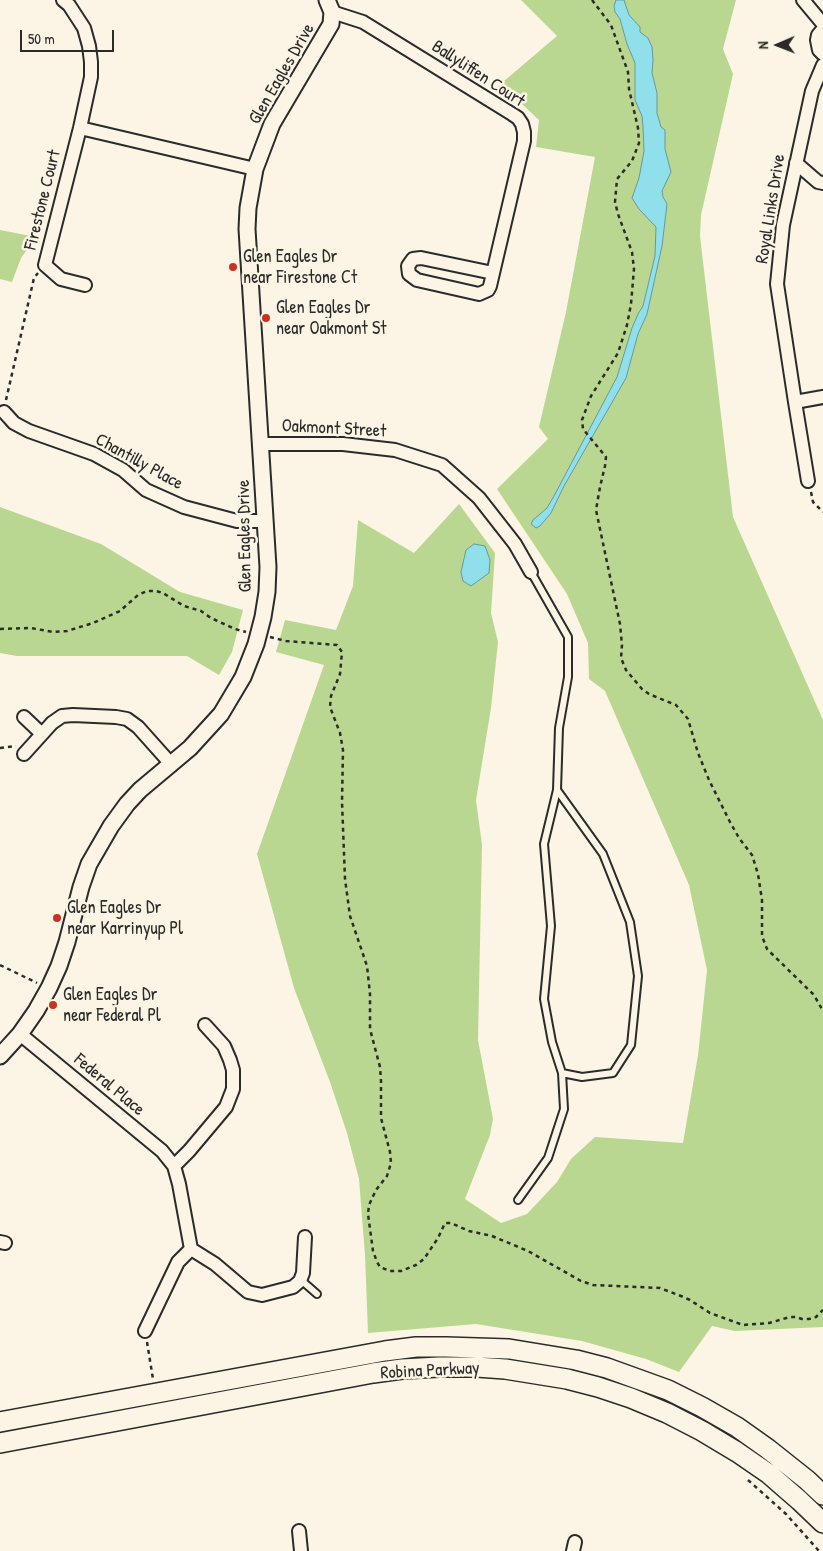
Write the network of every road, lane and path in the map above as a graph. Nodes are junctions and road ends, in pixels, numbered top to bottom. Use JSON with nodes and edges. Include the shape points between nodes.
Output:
{"nodes":[{"id":1,"x":63,"y":0,"type":"edge"},
{"id":2,"x":592,"y":0,"type":"edge"},
{"id":3,"x":803,"y":0,"type":"edge"},
{"id":4,"x":330,"y":6,"type":"edge"},
{"id":5,"x":823,"y":24,"type":"edge"},
{"id":6,"x":823,"y":29,"type":"edge"},
{"id":7,"x":823,"y":54,"type":"edge"},
{"id":8,"x":823,"y":64,"type":"edge"},
{"id":9,"x":80,"y":128,"type":"junction"},
{"id":10,"x":796,"y":164,"type":"junction"},
{"id":11,"x":255,"y":169,"type":"junction"},
{"id":12,"x":823,"y":183,"type":"edge"},
{"id":13,"x":45,"y":265,"type":"junction"},
{"id":14,"x":493,"y":273,"type":"junction"},
{"id":15,"x":85,"y":285,"type":"dead end"},
{"id":16,"x":823,"y":396,"type":"edge"},
{"id":17,"x":795,"y":402,"type":"junction"},
{"id":18,"x":4,"y":412,"type":"joint"},
{"id":19,"x":261,"y":444,"type":"junction"},
{"id":20,"x":808,"y":481,"type":"joint"},
{"id":21,"x":823,"y":512,"type":"edge"},
{"id":22,"x":266,"y":521,"type":"junction"},
{"id":23,"x":531,"y":572,"type":"joint"},
{"id":24,"x":0,"y":629,"type":"edge"},
{"id":25,"x":259,"y":635,"type":"junction"},
{"id":26,"x":24,"y":717,"type":"dead end"},
{"id":27,"x":42,"y":734,"type":"junction"},
{"id":28,"x":24,"y":754,"type":"dead end"},
{"id":29,"x":171,"y":764,"type":"junction"},
{"id":30,"x":557,"y":790,"type":"junction"},
{"id":31,"x":0,"y":965,"type":"edge"},
{"id":32,"x":40,"y":985,"type":"dead end"},
{"id":33,"x":823,"y":1011,"type":"edge"},
{"id":34,"x":205,"y":1025,"type":"dead end"},
{"id":35,"x":20,"y":1034,"type":"junction"},
{"id":36,"x":0,"y":1056,"type":"edge"},
{"id":37,"x":562,"y":1073,"type":"junction"},
{"id":38,"x":174,"y":1166,"type":"junction"},
{"id":39,"x":518,"y":1200,"type":"dead end"},
{"id":40,"x":306,"y":1237,"type":"dead end"},
{"id":41,"x":191,"y":1249,"type":"junction"},
{"id":42,"x":301,"y":1280,"type":"junction"},
{"id":43,"x":317,"y":1294,"type":"dead end"},
{"id":44,"x":823,"y":1310,"type":"edge"},
{"id":45,"x":145,"y":1331,"type":"joint"},
{"id":46,"x":155,"y":1393,"type":"junction"},
{"id":47,"x":0,"y":1422,"type":"edge"},
{"id":48,"x":0,"y":1443,"type":"edge"},
{"id":49,"x":742,"y":1475,"type":"dead end"},
{"id":50,"x":823,"y":1495,"type":"edge"},
{"id":51,"x":823,"y":1523,"type":"edge"},
{"id":52,"x":299,"y":1531,"type":"dead end"},
{"id":53,"x":301,"y":1551,"type":"edge"},
{"id":54,"x":819,"y":1551,"type":"edge"}],
"edges":[{"from":1,"to":9,"type":"street","name":"Firestone Court","via":[[84,28],[89,46],[91,77]]},
{"from":2,"to":33,"type":"path","via":[[611,25],[628,72],[639,143],[632,161],[617,179],[615,202],[632,252],[634,270],[627,324],[618,353],[591,396],[582,420],[583,429],[606,457],[596,510],[620,624],[621,658],[626,670],[642,689],[676,705],[688,719],[709,780],[739,838],[752,855],[762,900],[762,936],[767,949],[814,995]]},
{"from":3,"to":5,"type":"street"},
{"from":4,"to":11,"type":"street","name":"Glen Eagles Drive","via":[[329,30],[272,124]]},
{"from":4,"to":14,"type":"street","name":"Ballyliffen Court","via":[[363,22],[512,114],[522,124],[524,141]]},
{"from":6,"to":7,"type":"street","via":[[817,40]]},
{"from":8,"to":10,"type":"street","name":"Royal Links Drive","via":[[812,91]]},
{"from":9,"to":11,"type":"street"},
{"from":9,"to":13,"type":"street","name":"Firestone Court"},
{"from":10,"to":12,"type":"street"},
{"from":10,"to":17,"type":"street","name":"Royal Links Drive","via":[[783,225],[777,284]]},
{"from":11,"to":19,"type":"street","name":"Glen Eagles Drive","via":[[247,228]]},
{"from":13,"to":15,"type":"street","name":"Firestone Court","via":[[61,279]]},
{"from":13,"to":18,"type":"path","via":[[34,278]]},
{"from":14,"to":14,"type":"street","name":"Ballyliffen Court","via":[[421,258],[413,259],[408,266],[409,274],[416,280],[479,294],[488,290]]},
{"from":16,"to":17,"type":"street"},
{"from":17,"to":20,"type":"street","name":"Royal Links Drive"},
{"from":18,"to":22,"type":"street","name":"Chantilly Place","via":[[14,423],[94,454],[123,470],[146,490],[184,507],[237,521]]},
{"from":19,"to":22,"type":"street","name":"Glen Eagles Drive"},
{"from":19,"to":23,"type":"street","name":"Oakmont Street","via":[[343,444],[395,450],[442,465],[479,498],[515,544]]},
{"from":20,"to":21,"type":"path","via":[[813,502]]},
{"from":22,"to":25,"type":"street","name":"Glen Eagles Drive","via":[[267,592]]},
{"from":23,"to":30,"type":"lane","via":[[568,637],[568,677],[558,728]]},
{"from":24,"to":25,"type":"path","via":[[67,631],[120,611],[138,595],[156,591],[184,606],[202,610],[235,629]]},
{"from":25,"to":29,"type":"street","name":"Glen Eagles Drive","via":[[243,677],[220,714]]},
{"from":25,"to":44,"type":"path","via":[[286,641],[337,645],[342,652],[340,674],[330,707],[343,750],[345,879],[350,916],[367,966],[370,1029],[380,1067],[381,1118],[391,1162],[387,1176],[369,1205],[368,1214],[373,1251],[380,1267],[401,1271],[416,1265],[424,1259],[445,1224],[451,1223],[528,1251],[592,1285],[660,1288],[743,1325],[764,1324],[790,1317],[809,1319]]},
{"from":26,"to":27,"type":"street"},
{"from":27,"to":28,"type":"street"},
{"from":27,"to":29,"type":"street","via":[[62,716],[122,718],[133,722]]},
{"from":29,"to":35,"type":"street","name":"Glen Eagles Drive","via":[[127,804],[99,845],[81,887],[59,966]]},
{"from":30,"to":37,"type":"lane","via":[[544,844],[551,926],[544,999]]},
{"from":30,"to":37,"type":"lane","via":[[603,854],[630,922],[638,976],[631,1045],[612,1073],[582,1077]]},
{"from":31,"to":32,"type":"path"},
{"from":34,"to":38,"type":"street","via":[[224,1046],[233,1070],[233,1089],[226,1107]]},
{"from":35,"to":36,"type":"street","name":"Glen Eagles Drive"},
{"from":35,"to":38,"type":"street","name":"Federal Place","via":[[162,1151]]},
{"from":37,"to":39,"type":"lane","via":[[564,1109],[548,1158]]},
{"from":38,"to":41,"type":"street","name":"Federal Place"},
{"from":40,"to":42,"type":"street"},
{"from":41,"to":42,"type":"street","via":[[252,1294],[262,1295],[294,1287]]},
{"from":41,"to":45,"type":"street","via":[[178,1262]]},
{"from":42,"to":43,"type":"lane"},
{"from":45,"to":46,"type":"path"},
{"from":46,"to":47,"type":"main road","name":"Robina Parkway"},
{"from":46,"to":50,"type":"main road","name":"Robina Parkway","via":[[416,1347],[479,1347],[539,1353],[576,1360],[668,1390],[737,1427]]},
{"from":48,"to":51,"type":"main road","name":"Robina Parkway","via":[[373,1373],[477,1367],[567,1379],[631,1398],[667,1413],[702,1431],[769,1474]]},
{"from":49,"to":54,"type":"path","via":[[786,1514]]},
{"from":52,"to":53,"type":"street"}]}
